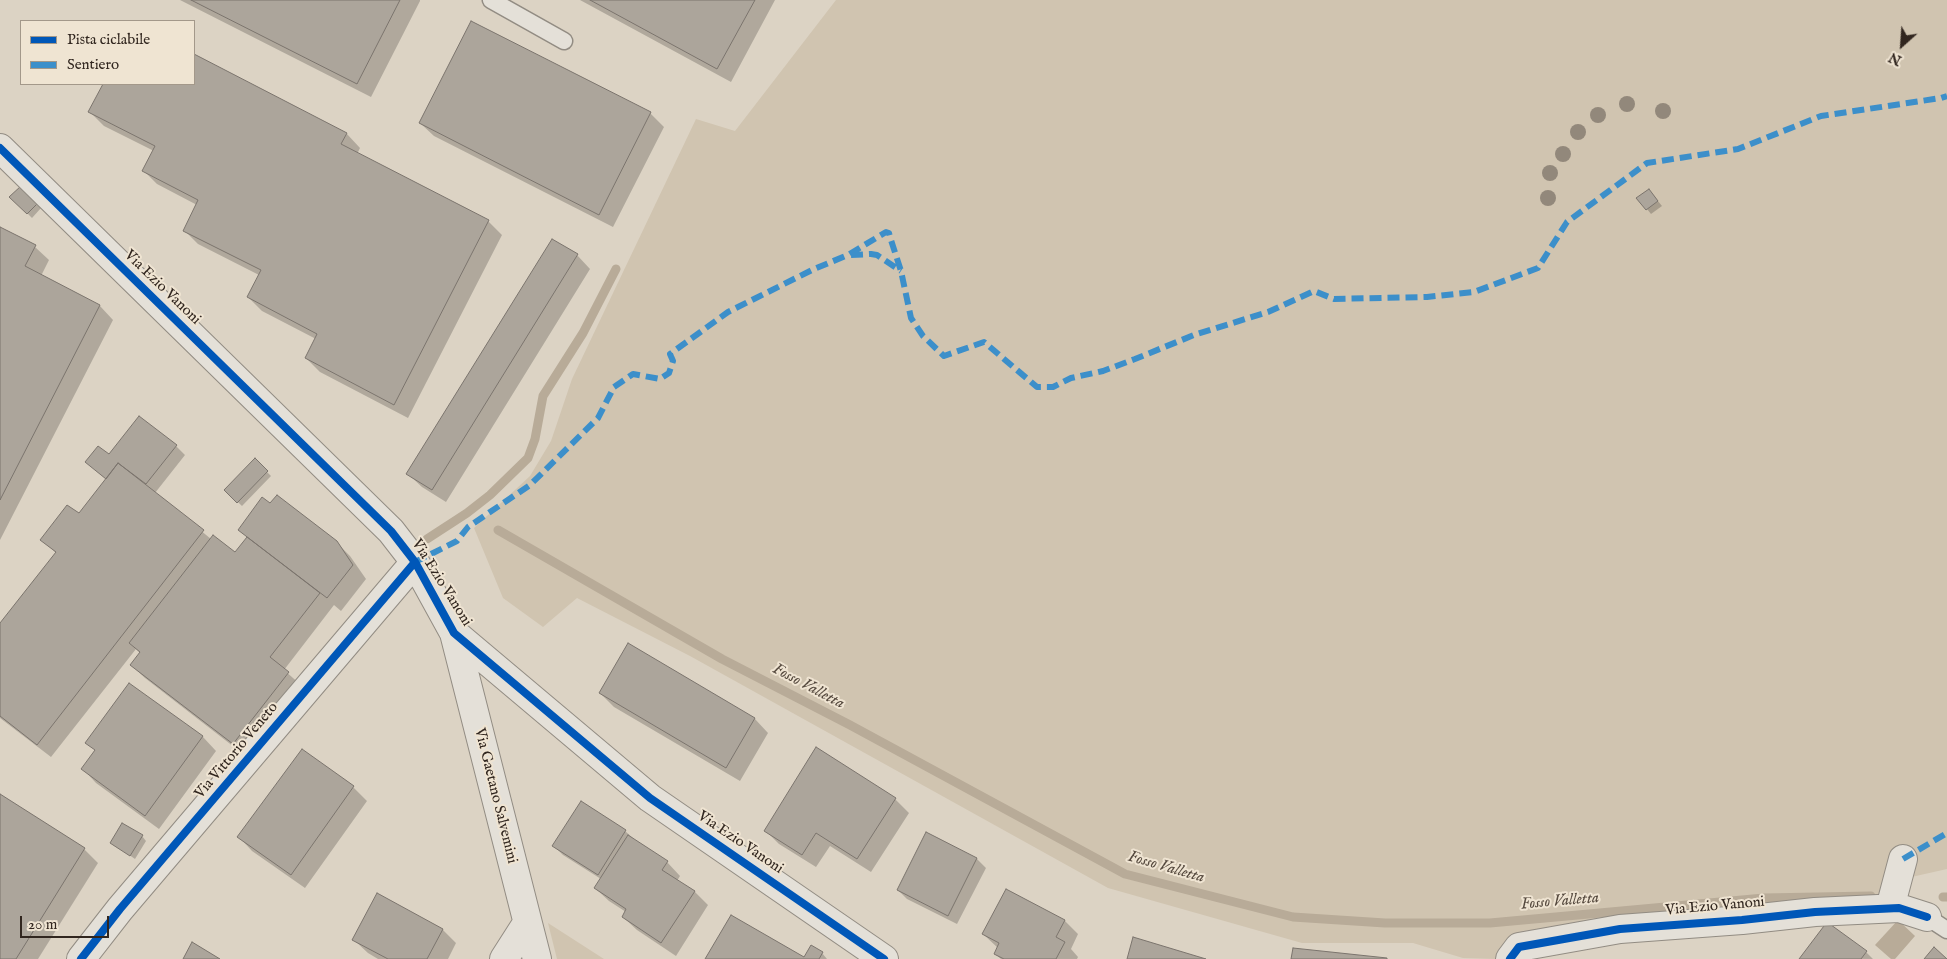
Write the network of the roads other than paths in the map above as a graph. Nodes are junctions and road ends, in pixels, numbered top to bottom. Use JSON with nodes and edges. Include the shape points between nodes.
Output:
{"nodes":[{"id":1,"x":490,"y":0,"type":"edge"},
{"id":2,"x":564,"y":41,"type":"dead end"},
{"id":3,"x":0,"y":148,"type":"edge"},
{"id":4,"x":415,"y":562,"type":"junction"},
{"id":5,"x":454,"y":633,"type":"junction"},
{"id":6,"x":1903,"y":859,"type":"dead end"},
{"id":7,"x":1890,"y":908,"type":"junction"},
{"id":8,"x":1937,"y":923,"type":"edge"},
{"id":9,"x":528,"y":924,"type":"junction"},
{"id":10,"x":81,"y":959,"type":"edge"},
{"id":11,"x":504,"y":959,"type":"edge"},
{"id":12,"x":537,"y":959,"type":"edge"},
{"id":13,"x":884,"y":959,"type":"edge"},
{"id":14,"x":1510,"y":959,"type":"edge"}],
"edges":[{"from":1,"to":2,"type":"lane"},
{"from":3,"to":4,"type":"street","name":"Via Ezio Vanoni","via":[[391,531]]},
{"from":4,"to":5,"type":"street","name":"Via Ezio Vanoni"},
{"from":4,"to":10,"type":"street","name":"Via Vittorio Veneto"},
{"from":5,"to":9,"type":"street","name":"Via Gaetano Salvemini"},
{"from":5,"to":13,"type":"street","name":"Via Ezio Vanoni","via":[[650,798]]},
{"from":6,"to":7,"type":"street"},
{"from":7,"to":8,"type":"street","name":"Via Ezio Vanoni","via":[[1899,908]]},
{"from":7,"to":14,"type":"street","name":"Via Ezio Vanoni","via":[[1620,929],[1519,947]]},
{"from":9,"to":11,"type":"street"},
{"from":9,"to":12,"type":"street","name":"Via Gaetano Salvemini"}]}
